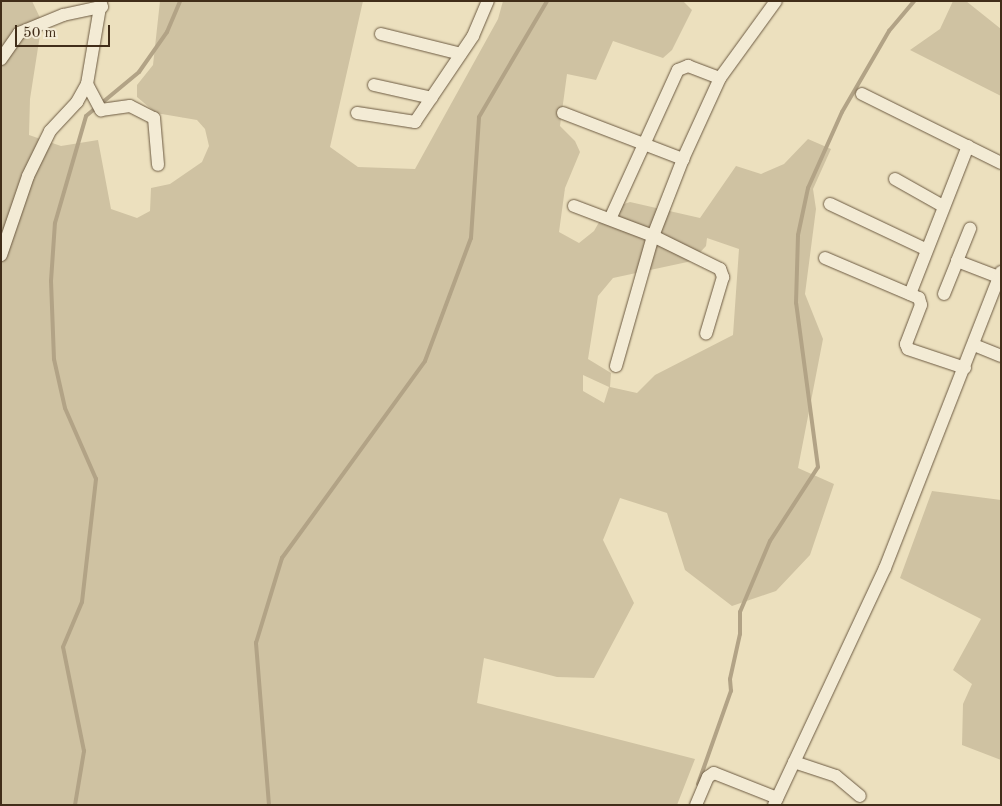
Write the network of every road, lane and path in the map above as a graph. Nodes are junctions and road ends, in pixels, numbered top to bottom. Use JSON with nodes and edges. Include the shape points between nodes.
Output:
{"nodes":[{"id":1,"x":488,"y":1,"type":"edge"},
{"id":2,"x":776,"y":1,"type":"edge"},
{"id":3,"x":102,"y":4,"type":"edge"},
{"id":4,"x":381,"y":34,"type":"dead end"},
{"id":5,"x":461,"y":54,"type":"junction"},
{"id":6,"x":1,"y":59,"type":"edge"},
{"id":7,"x":720,"y":78,"type":"junction"},
{"id":8,"x":87,"y":84,"type":"junction"},
{"id":9,"x":374,"y":85,"type":"dead end"},
{"id":10,"x":862,"y":94,"type":"dead end"},
{"id":11,"x":432,"y":98,"type":"junction"},
{"id":12,"x":564,"y":113,"type":"dead end"},
{"id":13,"x":358,"y":114,"type":"dead end"},
{"id":14,"x":643,"y":144,"type":"junction"},
{"id":15,"x":968,"y":146,"type":"junction"},
{"id":16,"x":683,"y":159,"type":"junction"},
{"id":17,"x":1001,"y":162,"type":"edge"},
{"id":18,"x":158,"y":165,"type":"dead end"},
{"id":19,"x":895,"y":178,"type":"dead end"},
{"id":20,"x":830,"y":204,"type":"dead end"},
{"id":21,"x":574,"y":206,"type":"dead end"},
{"id":22,"x":943,"y":206,"type":"junction"},
{"id":23,"x":610,"y":219,"type":"junction"},
{"id":24,"x":970,"y":228,"type":"dead end"},
{"id":25,"x":653,"y":236,"type":"junction"},
{"id":26,"x":925,"y":249,"type":"junction"},
{"id":27,"x":1,"y":255,"type":"edge"},
{"id":28,"x":825,"y":258,"type":"dead end"},
{"id":29,"x":957,"y":261,"type":"junction"},
{"id":30,"x":1000,"y":276,"type":"edge"},
{"id":31,"x":910,"y":294,"type":"junction"},
{"id":32,"x":944,"y":294,"type":"dead end"},
{"id":33,"x":995,"y":305,"type":"edge"},
{"id":34,"x":706,"y":334,"type":"dead end"},
{"id":35,"x":974,"y":345,"type":"junction"},
{"id":36,"x":1001,"y":356,"type":"edge"},
{"id":37,"x":616,"y":366,"type":"dead end"},
{"id":38,"x":964,"y":368,"type":"junction"},
{"id":39,"x":794,"y":762,"type":"junction"},
{"id":40,"x":860,"y":796,"type":"dead end"},
{"id":41,"x":776,"y":802,"type":"edge"},
{"id":42,"x":696,"y":805,"type":"edge"}],
"edges":[{"from":1,"to":5,"type":"street"},
{"from":2,"to":7,"type":"street"},
{"from":3,"to":6,"type":"street","via":[[19,33]]},
{"from":3,"to":8,"type":"street"},
{"from":4,"to":5,"type":"street"},
{"from":5,"to":11,"type":"street"},
{"from":7,"to":14,"type":"street","via":[[688,66],[678,70]]},
{"from":7,"to":16,"type":"street"},
{"from":8,"to":18,"type":"street","via":[[98,105],[130,106],[154,118]]},
{"from":8,"to":27,"type":"street","via":[[77,102],[50,131],[28,176]]},
{"from":9,"to":11,"type":"street"},
{"from":10,"to":15,"type":"street"},
{"from":11,"to":13,"type":"street","via":[[412,123]]},
{"from":12,"to":14,"type":"street"},
{"from":14,"to":16,"type":"street"},
{"from":14,"to":23,"type":"street"},
{"from":15,"to":17,"type":"street"},
{"from":15,"to":22,"type":"street"},
{"from":16,"to":25,"type":"street"},
{"from":19,"to":22,"type":"street"},
{"from":20,"to":26,"type":"street"},
{"from":21,"to":23,"type":"street"},
{"from":22,"to":26,"type":"street"},
{"from":23,"to":25,"type":"street"},
{"from":24,"to":29,"type":"street"},
{"from":25,"to":34,"type":"street","via":[[720,269],[723,277]]},
{"from":25,"to":37,"type":"street"},
{"from":26,"to":31,"type":"street"},
{"from":28,"to":31,"type":"street"},
{"from":29,"to":30,"type":"street"},
{"from":29,"to":32,"type":"street"},
{"from":30,"to":33,"type":"street"},
{"from":31,"to":38,"type":"street","via":[[922,302],[906,344],[908,348]]},
{"from":33,"to":35,"type":"street"},
{"from":35,"to":36,"type":"street"},
{"from":35,"to":38,"type":"street"},
{"from":38,"to":39,"type":"street","via":[[885,568]]},
{"from":39,"to":40,"type":"street","via":[[836,776]]},
{"from":39,"to":41,"type":"street"},
{"from":41,"to":42,"type":"street","via":[[714,773],[708,777]]}]}
